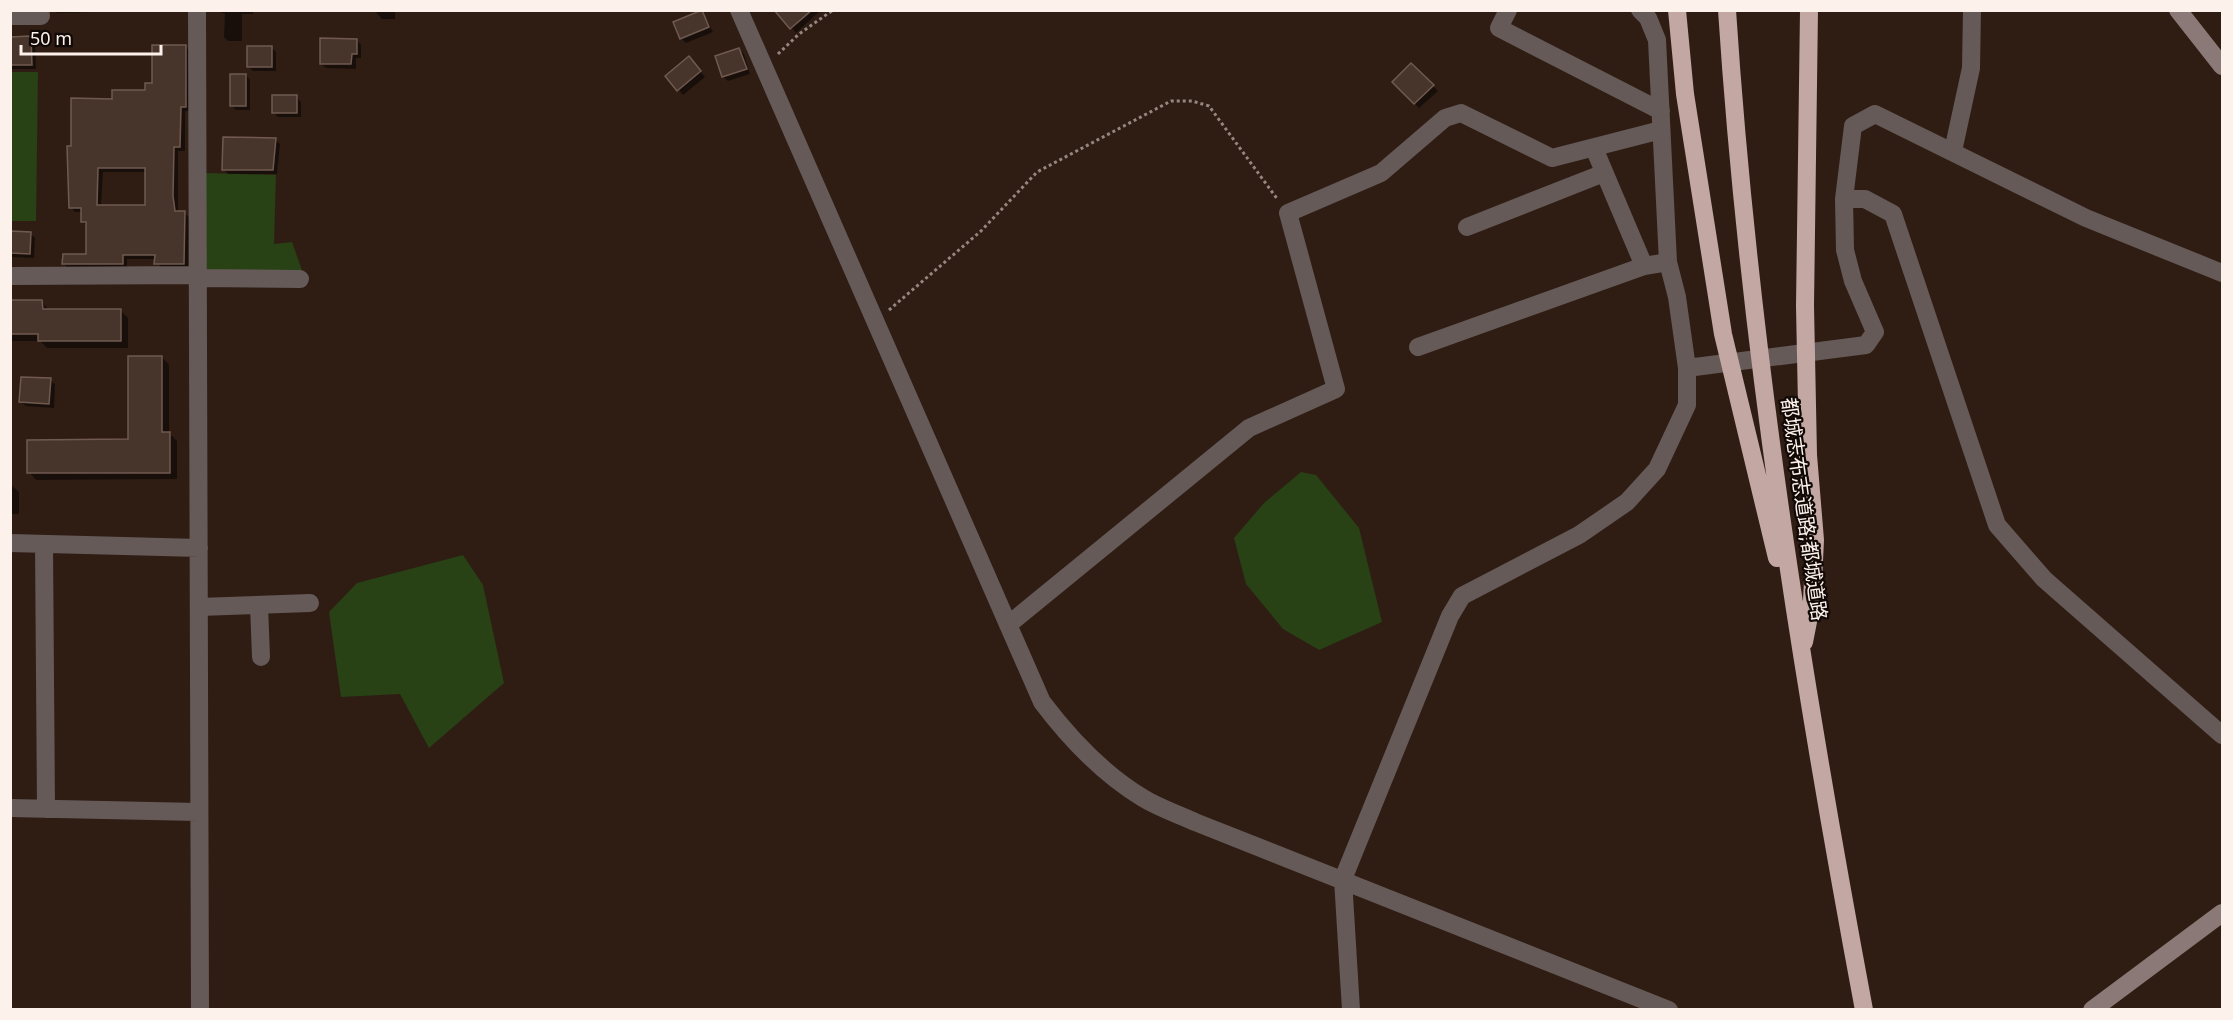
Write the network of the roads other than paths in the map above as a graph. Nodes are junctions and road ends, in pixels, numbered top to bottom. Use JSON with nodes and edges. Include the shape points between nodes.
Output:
{"nodes":[{"id":1,"x":40,"y":10,"type":"edge"},
{"id":2,"x":197,"y":10,"type":"edge"},
{"id":3,"x":739,"y":10,"type":"edge"},
{"id":4,"x":1508,"y":10,"type":"edge"},
{"id":5,"x":1640,"y":10,"type":"edge"},
{"id":6,"x":1677,"y":10,"type":"edge"},
{"id":7,"x":1727,"y":10,"type":"edge"},
{"id":8,"x":1809,"y":10,"type":"edge"},
{"id":9,"x":1972,"y":10,"type":"edge"},
{"id":10,"x":2178,"y":10,"type":"edge"},
{"id":11,"x":10,"y":16,"type":"edge"},
{"id":12,"x":2223,"y":66,"type":"edge"},
{"id":13,"x":1661,"y":121,"type":"junction"},
{"id":14,"x":1594,"y":148,"type":"junction"},
{"id":15,"x":1953,"y":151,"type":"junction"},
{"id":16,"x":1604,"y":173,"type":"junction"},
{"id":17,"x":1844,"y":199,"type":"junction"},
{"id":18,"x":1467,"y":227,"type":"dead end"},
{"id":19,"x":1668,"y":262,"type":"junction"},
{"id":20,"x":1644,"y":266,"type":"junction"},
{"id":21,"x":2223,"y":273,"type":"edge"},
{"id":22,"x":10,"y":276,"type":"edge"},
{"id":23,"x":199,"y":277,"type":"junction"},
{"id":24,"x":300,"y":279,"type":"dead end"},
{"id":25,"x":1418,"y":347,"type":"dead end"},
{"id":26,"x":1692,"y":368,"type":"junction"},
{"id":27,"x":10,"y":543,"type":"edge"},
{"id":28,"x":44,"y":544,"type":"junction"},
{"id":29,"x":199,"y":548,"type":"junction"},
{"id":30,"x":310,"y":603,"type":"dead end"},
{"id":31,"x":259,"y":605,"type":"junction"},
{"id":32,"x":199,"y":607,"type":"junction"},
{"id":33,"x":1008,"y":625,"type":"junction"},
{"id":34,"x":1801,"y":656,"type":"junction"},
{"id":35,"x":261,"y":657,"type":"dead end"},
{"id":36,"x":2223,"y":735,"type":"edge"},
{"id":37,"x":10,"y":808,"type":"edge"},
{"id":38,"x":46,"y":809,"type":"junction"},
{"id":39,"x":198,"y":812,"type":"junction"},
{"id":40,"x":1343,"y":879,"type":"junction"},
{"id":41,"x":2223,"y":913,"type":"edge"},
{"id":42,"x":200,"y":1010,"type":"edge"},
{"id":43,"x":1351,"y":1010,"type":"edge"},
{"id":44,"x":1669,"y":1010,"type":"edge"},
{"id":45,"x":1864,"y":1010,"type":"edge"},
{"id":46,"x":2092,"y":1010,"type":"edge"}],
"edges":[{"from":1,"to":11,"type":"street","via":[[41,16]]},
{"from":2,"to":23,"type":"street"},
{"from":3,"to":33,"type":"street"},
{"from":4,"to":13,"type":"street","via":[[1499,28]]},
{"from":5,"to":13,"type":"street","via":[[1648,18],[1657,40]]},
{"from":6,"to":34,"type":"highway","via":[[1685,94],[1723,334]]},
{"from":7,"to":34,"type":"highway","name":"都城志布志道路;都城道路","via":[[1746,247]]},
{"from":8,"to":34,"type":"highway","via":[[1805,306],[1808,455],[1815,540],[1812,601]]},
{"from":9,"to":15,"type":"street","via":[[1971,68]]},
{"from":10,"to":12,"type":"street"},
{"from":13,"to":14,"type":"street"},
{"from":13,"to":19,"type":"street"},
{"from":14,"to":16,"type":"street"},
{"from":14,"to":33,"type":"street","via":[[1552,158],[1461,112],[1444,118],[1381,173],[1288,213],[1336,389],[1249,428]]},
{"from":15,"to":17,"type":"street","via":[[1875,114],[1853,126]]},
{"from":15,"to":21,"type":"street","via":[[2086,218]]},
{"from":16,"to":18,"type":"street"},
{"from":16,"to":20,"type":"street"},
{"from":17,"to":26,"type":"street","via":[[1845,250],[1853,281],[1875,332],[1866,345]]},
{"from":17,"to":36,"type":"street","via":[[1865,199],[1893,214],[1997,525],[2044,579]]},
{"from":19,"to":20,"type":"street"},
{"from":19,"to":26,"type":"street"},
{"from":20,"to":25,"type":"street"},
{"from":22,"to":23,"type":"street"},
{"from":23,"to":24,"type":"street"},
{"from":23,"to":29,"type":"street"},
{"from":26,"to":40,"type":"street","via":[[1687,405],[1657,469],[1627,502],[1579,535],[1462,596],[1450,616]]},
{"from":27,"to":28,"type":"street"},
{"from":28,"to":29,"type":"street"},
{"from":28,"to":38,"type":"street"},
{"from":29,"to":32,"type":"street"},
{"from":30,"to":31,"type":"street"},
{"from":31,"to":32,"type":"street"},
{"from":31,"to":35,"type":"street"},
{"from":32,"to":39,"type":"street"},
{"from":33,"to":40,"type":"street","via":[[1042,702],[1064,731],[1106,771],[1144,799]]},
{"from":34,"to":45,"type":"highway","name":"都城志布志道路;都城道路"},
{"from":37,"to":38,"type":"street"},
{"from":38,"to":39,"type":"street"},
{"from":39,"to":42,"type":"street"},
{"from":40,"to":43,"type":"street"},
{"from":40,"to":44,"type":"street"},
{"from":41,"to":46,"type":"street"}]}
